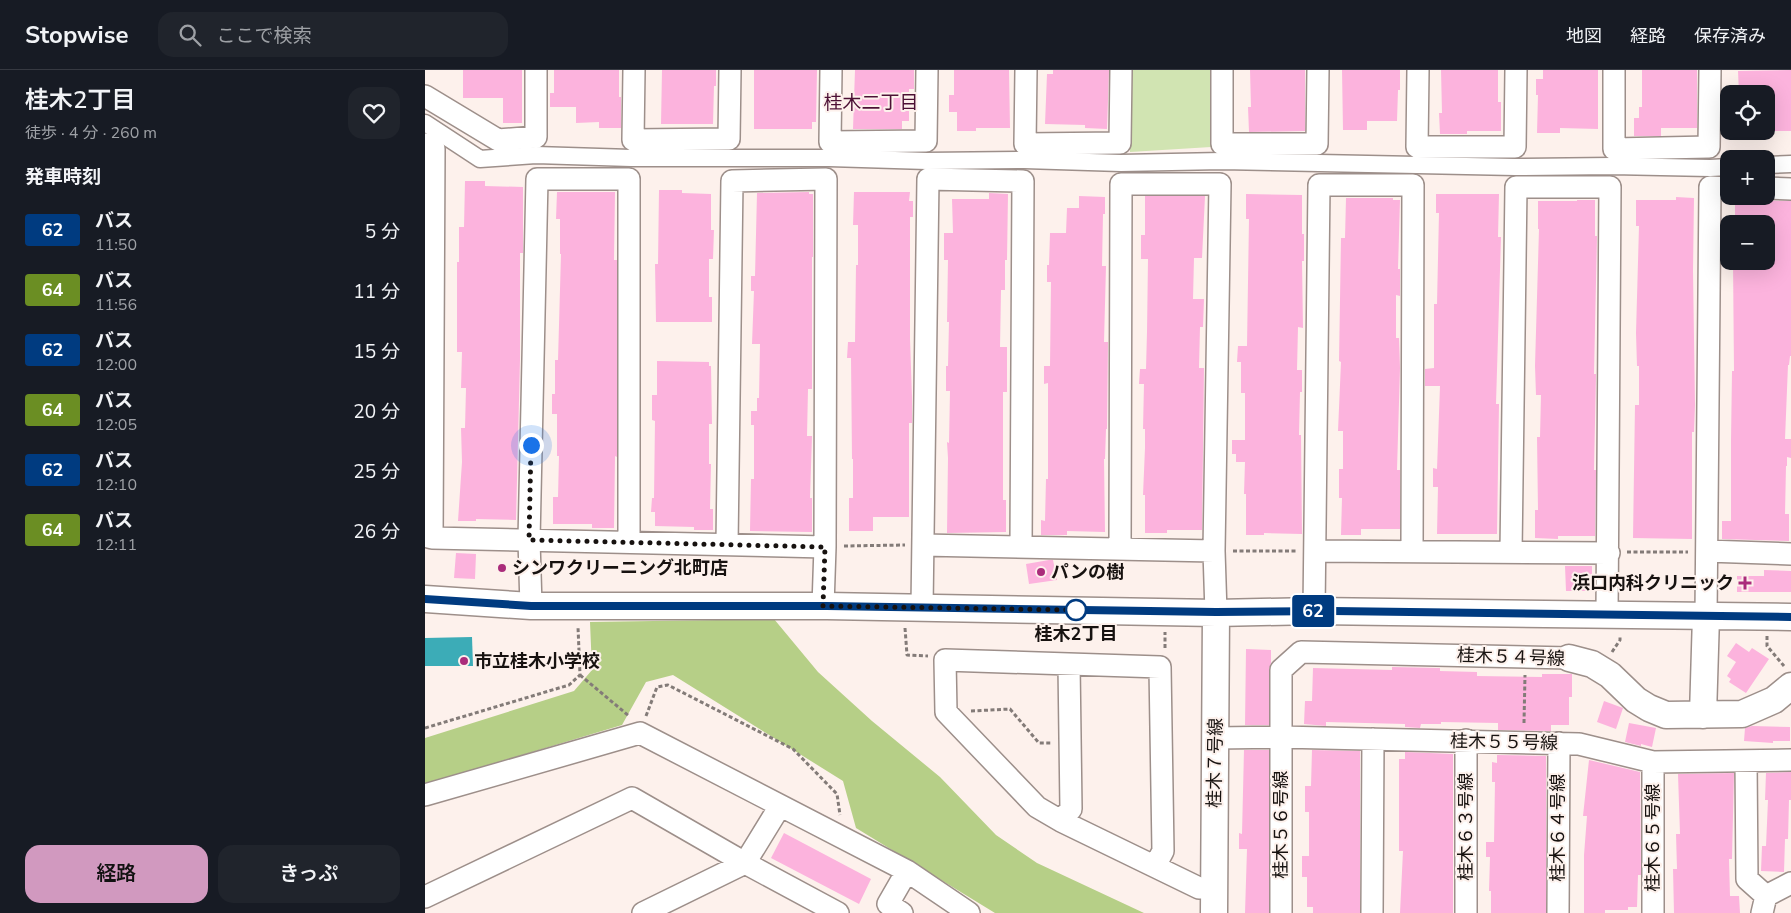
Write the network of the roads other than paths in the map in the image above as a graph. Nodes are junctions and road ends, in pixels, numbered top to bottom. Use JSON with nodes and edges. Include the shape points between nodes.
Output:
{"nodes":[{"id":1,"x":536,"y":70,"type":"edge"},
{"id":2,"x":634,"y":70,"type":"edge"},
{"id":3,"x":730,"y":70,"type":"edge"},
{"id":4,"x":831,"y":70,"type":"edge"},
{"id":5,"x":927,"y":70,"type":"edge"},
{"id":6,"x":1025,"y":70,"type":"edge"},
{"id":7,"x":1121,"y":70,"type":"edge"},
{"id":8,"x":1222,"y":70,"type":"edge"},
{"id":9,"x":1318,"y":70,"type":"edge"},
{"id":10,"x":1418,"y":70,"type":"edge"},
{"id":11,"x":1516,"y":70,"type":"edge"},
{"id":12,"x":1614,"y":70,"type":"edge"},
{"id":13,"x":1710,"y":70,"type":"edge"},
{"id":14,"x":425,"y":96,"type":"edge"},
{"id":15,"x":425,"y":123,"type":"edge"},
{"id":16,"x":425,"y":144,"type":"edge"},
{"id":17,"x":1791,"y":164,"type":"edge"},
{"id":18,"x":1775,"y":165,"type":"edge"},
{"id":19,"x":1720,"y":167,"type":"edge"},
{"id":20,"x":1720,"y":188,"type":"edge"},
{"id":21,"x":1775,"y":188,"type":"edge"},
{"id":22,"x":1791,"y":189,"type":"edge"},
{"id":23,"x":429,"y":338,"type":"edge"},
{"id":24,"x":429,"y":537,"type":"edge"},
{"id":25,"x":529,"y":540,"type":"junction"},
{"id":26,"x":629,"y":542,"type":"junction"},
{"id":27,"x":727,"y":544,"type":"junction"},
{"id":28,"x":923,"y":545,"type":"junction"},
{"id":29,"x":825,"y":547,"type":"junction"},
{"id":30,"x":1021,"y":547,"type":"junction"},
{"id":31,"x":1120,"y":549,"type":"junction"},
{"id":32,"x":1215,"y":551,"type":"junction"},
{"id":33,"x":1315,"y":551,"type":"junction"},
{"id":34,"x":1412,"y":551,"type":"junction"},
{"id":35,"x":1511,"y":552,"type":"junction"},
{"id":36,"x":1609,"y":552,"type":"junction"},
{"id":37,"x":1707,"y":552,"type":"junction"},
{"id":38,"x":1791,"y":554,"type":"edge"},
{"id":39,"x":425,"y":599,"type":"edge"},
{"id":40,"x":531,"y":606,"type":"junction"},
{"id":41,"x":823,"y":606,"type":"junction"},
{"id":42,"x":913,"y":607,"type":"junction"},
{"id":43,"x":1314,"y":611,"type":"junction"},
{"id":44,"x":1216,"y":612,"type":"junction"},
{"id":45,"x":1614,"y":614,"type":"junction"},
{"id":46,"x":1706,"y":616,"type":"junction"},
{"id":47,"x":1779,"y":616,"type":"edge"},
{"id":48,"x":1569,"y":658,"type":"joint"},
{"id":49,"x":1069,"y":664,"type":"junction"},
{"id":50,"x":1788,"y":677,"type":"edge"},
{"id":51,"x":1703,"y":715,"type":"junction"},
{"id":52,"x":1281,"y":737,"type":"junction"},
{"id":53,"x":1215,"y":738,"type":"junction"},
{"id":54,"x":1373,"y":739,"type":"junction"},
{"id":55,"x":1466,"y":740,"type":"junction"},
{"id":56,"x":1559,"y":743,"type":"junction"},
{"id":57,"x":1791,"y":760,"type":"edge"},
{"id":58,"x":1746,"y":761,"type":"junction"},
{"id":59,"x":1653,"y":762,"type":"junction"},
{"id":60,"x":425,"y":795,"type":"edge"},
{"id":61,"x":780,"y":806,"type":"junction"},
{"id":62,"x":1061,"y":821,"type":"junction"},
{"id":63,"x":745,"y":863,"type":"junction"},
{"id":64,"x":1155,"y":866,"type":"junction"},
{"id":65,"x":907,"y":871,"type":"junction"},
{"id":66,"x":1791,"y":883,"type":"edge"},
{"id":67,"x":425,"y":897,"type":"edge"},
{"id":68,"x":1214,"y":901,"type":"edge"},
{"id":69,"x":1764,"y":904,"type":"edge"},
{"id":70,"x":643,"y":913,"type":"edge"},
{"id":71,"x":838,"y":913,"type":"edge"},
{"id":72,"x":903,"y":913,"type":"edge"},
{"id":73,"x":969,"y":913,"type":"edge"},
{"id":74,"x":1281,"y":913,"type":"edge"},
{"id":75,"x":1372,"y":913,"type":"edge"},
{"id":76,"x":1466,"y":913,"type":"edge"},
{"id":77,"x":1558,"y":913,"type":"edge"},
{"id":78,"x":1653,"y":913,"type":"edge"}],
"edges":[{"from":1,"to":14,"type":"street","via":[[536,137],[498,140]]},
{"from":2,"to":3,"type":"street","via":[[633,140],[729,139]]},
{"from":4,"to":5,"type":"street","via":[[830,142],[926,141]]},
{"from":6,"to":7,"type":"street","via":[[1025,144],[1120,143]]},
{"from":8,"to":9,"type":"street","via":[[1222,144],[1317,144]]},
{"from":10,"to":11,"type":"street","via":[[1417,147],[1515,147]]},
{"from":12,"to":13,"type":"street","via":[[1614,149],[1709,147]]},
{"from":15,"to":19,"type":"street","via":[[480,159],[536,156],[1121,163],[1221,160],[1515,167]]},
{"from":16,"to":23,"type":"street","via":[[434,149]]},
{"from":17,"to":18,"type":"street"},
{"from":20,"to":37,"type":"street","via":[[1710,187]]},
{"from":21,"to":22,"type":"street"},
{"from":23,"to":24,"type":"street"},
{"from":24,"to":25,"type":"street"},
{"from":25,"to":26,"type":"street"},
{"from":25,"to":26,"type":"street","via":[[537,178],[629,179]]},
{"from":25,"to":40,"type":"street"},
{"from":26,"to":27,"type":"street"},
{"from":27,"to":29,"type":"street"},
{"from":27,"to":29,"type":"street","via":[[732,181],[826,179]]},
{"from":28,"to":30,"type":"street"},
{"from":28,"to":30,"type":"street","via":[[928,179],[1023,181]]},
{"from":28,"to":42,"type":"street"},
{"from":29,"to":41,"type":"street"},
{"from":30,"to":31,"type":"street"},
{"from":31,"to":32,"type":"street"},
{"from":31,"to":32,"type":"street","via":[[1121,184],[1220,184]]},
{"from":32,"to":44,"type":"street"},
{"from":33,"to":34,"type":"street"},
{"from":33,"to":34,"type":"street","via":[[1319,185],[1413,186]]},
{"from":33,"to":43,"type":"street"},
{"from":34,"to":35,"type":"street"},
{"from":35,"to":36,"type":"street"},
{"from":35,"to":36,"type":"street","via":[[1516,187],[1610,187]]},
{"from":36,"to":45,"type":"street"},
{"from":37,"to":38,"type":"street"},
{"from":37,"to":46,"type":"street"},
{"from":39,"to":40,"type":"street"},
{"from":40,"to":41,"type":"street"},
{"from":41,"to":42,"type":"street"},
{"from":42,"to":44,"type":"street"},
{"from":43,"to":44,"type":"street"},
{"from":43,"to":45,"type":"street"},
{"from":44,"to":53,"type":"street","name":"桂木７号線"},
{"from":45,"to":46,"type":"street"},
{"from":46,"to":47,"type":"street"},
{"from":46,"to":51,"type":"street"},
{"from":48,"to":51,"type":"street","name":"桂木５４号線","via":[[1592,664],[1610,675],[1649,708],[1667,715]]},
{"from":48,"to":52,"type":"street","name":"桂木５４号線","via":[[1301,652],[1281,670]]},
{"from":49,"to":62,"type":"street","via":[[1071,809]]},
{"from":49,"to":62,"type":"street","via":[[945,660],[946,712],[1037,807]]},
{"from":49,"to":64,"type":"street","via":[[1160,667],[1163,851]]},
{"from":50,"to":51,"type":"street","name":"桂木５４号線","via":[[1774,700],[1742,714]]},
{"from":52,"to":53,"type":"street","name":"桂木５５号線"},
{"from":52,"to":54,"type":"street","name":"桂木５５号線"},
{"from":52,"to":74,"type":"street","name":"桂木５６号線"},
{"from":53,"to":68,"type":"street","name":"桂木７号線"},
{"from":54,"to":55,"type":"street","name":"桂木５５号線"},
{"from":54,"to":75,"type":"street"},
{"from":55,"to":56,"type":"street","name":"桂木５５号線"},
{"from":55,"to":76,"type":"street","name":"桂木６３号線"},
{"from":56,"to":59,"type":"street","name":"桂木５５号線","via":[[1579,744]]},
{"from":56,"to":77,"type":"street","name":"桂木６４号線"},
{"from":57,"to":58,"type":"street","name":"桂木５５号線"},
{"from":58,"to":59,"type":"street","name":"桂木５５号線"},
{"from":58,"to":69,"type":"street","via":[[1747,879]]},
{"from":59,"to":78,"type":"street","name":"桂木６５号線"},
{"from":60,"to":61,"type":"street","via":[[639,733]]},
{"from":61,"to":63,"type":"street"},
{"from":61,"to":65,"type":"street"},
{"from":62,"to":64,"type":"street"},
{"from":63,"to":67,"type":"street","via":[[632,798]]},
{"from":63,"to":70,"type":"street"},
{"from":63,"to":71,"type":"street"},
{"from":64,"to":68,"type":"street","via":[[1199,888]]},
{"from":65,"to":72,"type":"street","via":[[888,904]]},
{"from":65,"to":73,"type":"street"},
{"from":66,"to":69,"type":"street"}]}
